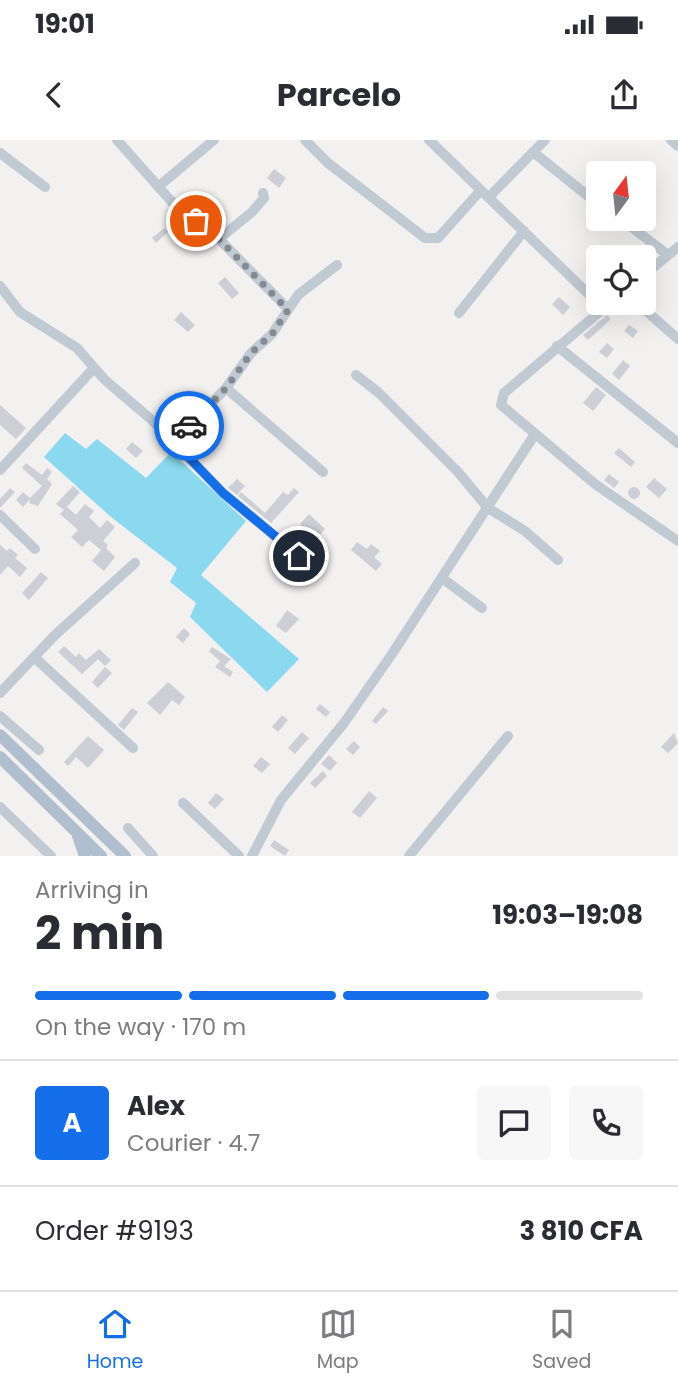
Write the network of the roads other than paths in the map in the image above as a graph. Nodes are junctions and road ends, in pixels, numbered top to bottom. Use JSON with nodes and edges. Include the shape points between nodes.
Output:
{"nodes":[{"id":1,"x":117,"y":140,"type":"edge"},
{"id":2,"x":214,"y":140,"type":"edge"},
{"id":3,"x":305,"y":140,"type":"edge"},
{"id":4,"x":429,"y":140,"type":"edge"},
{"id":5,"x":545,"y":140,"type":"edge"},
{"id":6,"x":671,"y":140,"type":"edge"},
{"id":7,"x":678,"y":146,"type":"edge"},
{"id":8,"x":533,"y":152,"type":"junction"},
{"id":9,"x":0,"y":153,"type":"edge"},
{"id":10,"x":159,"y":186,"type":"junction"},
{"id":11,"x":46,"y":187,"type":"dead end"},
{"id":12,"x":263,"y":193,"type":"dead end"},
{"id":13,"x":485,"y":193,"type":"junction"},
{"id":14,"x":586,"y":194,"type":"edge"},
{"id":15,"x":524,"y":231,"type":"junction"},
{"id":16,"x":637,"y":231,"type":"edge"},
{"id":17,"x":219,"y":239,"type":"junction"},
{"id":18,"x":678,"y":247,"type":"edge"},
{"id":19,"x":668,"y":255,"type":"junction"},
{"id":20,"x":337,"y":265,"type":"dead end"},
{"id":21,"x":656,"y":265,"type":"edge"},
{"id":22,"x":0,"y":286,"type":"edge"},
{"id":23,"x":586,"y":286,"type":"edge"},
{"id":24,"x":288,"y":310,"type":"junction"},
{"id":25,"x":459,"y":313,"type":"dead end"},
{"id":26,"x":595,"y":315,"type":"edge"},
{"id":27,"x":650,"y":315,"type":"edge"},
{"id":28,"x":678,"y":340,"type":"edge"},
{"id":29,"x":557,"y":346,"type":"junction"},
{"id":30,"x":94,"y":368,"type":"junction"},
{"id":31,"x":356,"y":375,"type":"dead end"},
{"id":32,"x":226,"y":388,"type":"junction"},
{"id":33,"x":535,"y":433,"type":"junction"},
{"id":34,"x":174,"y":442,"type":"junction"},
{"id":35,"x":678,"y":443,"type":"edge"},
{"id":36,"x":0,"y":470,"type":"edge"},
{"id":37,"x":323,"y":472,"type":"dead end"},
{"id":38,"x":488,"y":508,"type":"junction"},
{"id":39,"x":0,"y":515,"type":"edge"},
{"id":40,"x":678,"y":541,"type":"edge"},
{"id":41,"x":35,"y":549,"type":"dead end"},
{"id":42,"x":299,"y":556,"type":"dead end"},
{"id":43,"x":558,"y":560,"type":"dead end"},
{"id":44,"x":135,"y":563,"type":"dead end"},
{"id":45,"x":442,"y":578,"type":"junction"},
{"id":46,"x":482,"y":608,"type":"dead end"},
{"id":47,"x":34,"y":657,"type":"junction"},
{"id":48,"x":0,"y":693,"type":"edge"},
{"id":49,"x":0,"y":716,"type":"edge"},
{"id":50,"x":0,"y":735,"type":"edge"},
{"id":51,"x":508,"y":736,"type":"dead end"},
{"id":52,"x":133,"y":748,"type":"dead end"},
{"id":53,"x":39,"y":750,"type":"dead end"},
{"id":54,"x":0,"y":757,"type":"edge"},
{"id":55,"x":183,"y":803,"type":"dead end"},
{"id":56,"x":0,"y":807,"type":"edge"},
{"id":57,"x":128,"y":828,"type":"dead end"},
{"id":58,"x":100,"y":832,"type":"junction"},
{"id":59,"x":111,"y":842,"type":"junction"},
{"id":60,"x":93,"y":854,"type":"edge"},
{"id":61,"x":51,"y":856,"type":"edge"},
{"id":62,"x":125,"y":856,"type":"edge"},
{"id":63,"x":153,"y":856,"type":"edge"},
{"id":64,"x":239,"y":856,"type":"edge"},
{"id":65,"x":252,"y":856,"type":"edge"},
{"id":66,"x":410,"y":856,"type":"edge"}],
"edges":[{"from":1,"to":10,"type":"street"},
{"from":2,"to":10,"type":"street"},
{"from":3,"to":13,"type":"street","via":[[425,238],[438,238]]},
{"from":4,"to":13,"type":"street"},
{"from":5,"to":8,"type":"street"},
{"from":6,"to":7,"type":"street"},
{"from":8,"to":13,"type":"street"},
{"from":8,"to":14,"type":"street"},
{"from":9,"to":11,"type":"street"},
{"from":10,"to":17,"type":"street"},
{"from":12,"to":17,"type":"street","via":[[253,212]]},
{"from":13,"to":15,"type":"street"},
{"from":15,"to":23,"type":"street"},
{"from":15,"to":25,"type":"street"},
{"from":16,"to":19,"type":"street"},
{"from":17,"to":24,"type":"street"},
{"from":18,"to":19,"type":"street"},
{"from":19,"to":21,"type":"street"},
{"from":20,"to":24,"type":"street","via":[[304,289]]},
{"from":22,"to":30,"type":"street","via":[[20,312],[77,348]]},
{"from":24,"to":32,"type":"street"},
{"from":26,"to":29,"type":"street"},
{"from":27,"to":28,"type":"street"},
{"from":29,"to":33,"type":"street","via":[[501,397],[501,405]]},
{"from":29,"to":35,"type":"street"},
{"from":30,"to":34,"type":"street"},
{"from":30,"to":36,"type":"street"},
{"from":31,"to":38,"type":"street","via":[[449,463]]},
{"from":32,"to":34,"type":"street"},
{"from":32,"to":37,"type":"street"},
{"from":33,"to":38,"type":"street"},
{"from":33,"to":40,"type":"street","via":[[595,484]]},
{"from":34,"to":42,"type":"street","via":[[223,493]]},
{"from":38,"to":43,"type":"street","via":[[525,531]]},
{"from":38,"to":45,"type":"street"},
{"from":39,"to":41,"type":"street"},
{"from":44,"to":47,"type":"street"},
{"from":45,"to":46,"type":"street"},
{"from":45,"to":65,"type":"street","via":[[344,723],[281,800]]},
{"from":47,"to":48,"type":"street"},
{"from":47,"to":52,"type":"street"},
{"from":49,"to":53,"type":"street"},
{"from":50,"to":58,"type":"main road"},
{"from":51,"to":66,"type":"street"},
{"from":54,"to":60,"type":"main road"},
{"from":55,"to":64,"type":"street"},
{"from":56,"to":61,"type":"street"},
{"from":57,"to":63,"type":"street"},
{"from":58,"to":59,"type":"main road"},
{"from":58,"to":60,"type":"main road"},
{"from":59,"to":60,"type":"main road"},
{"from":59,"to":62,"type":"main road"}]}
